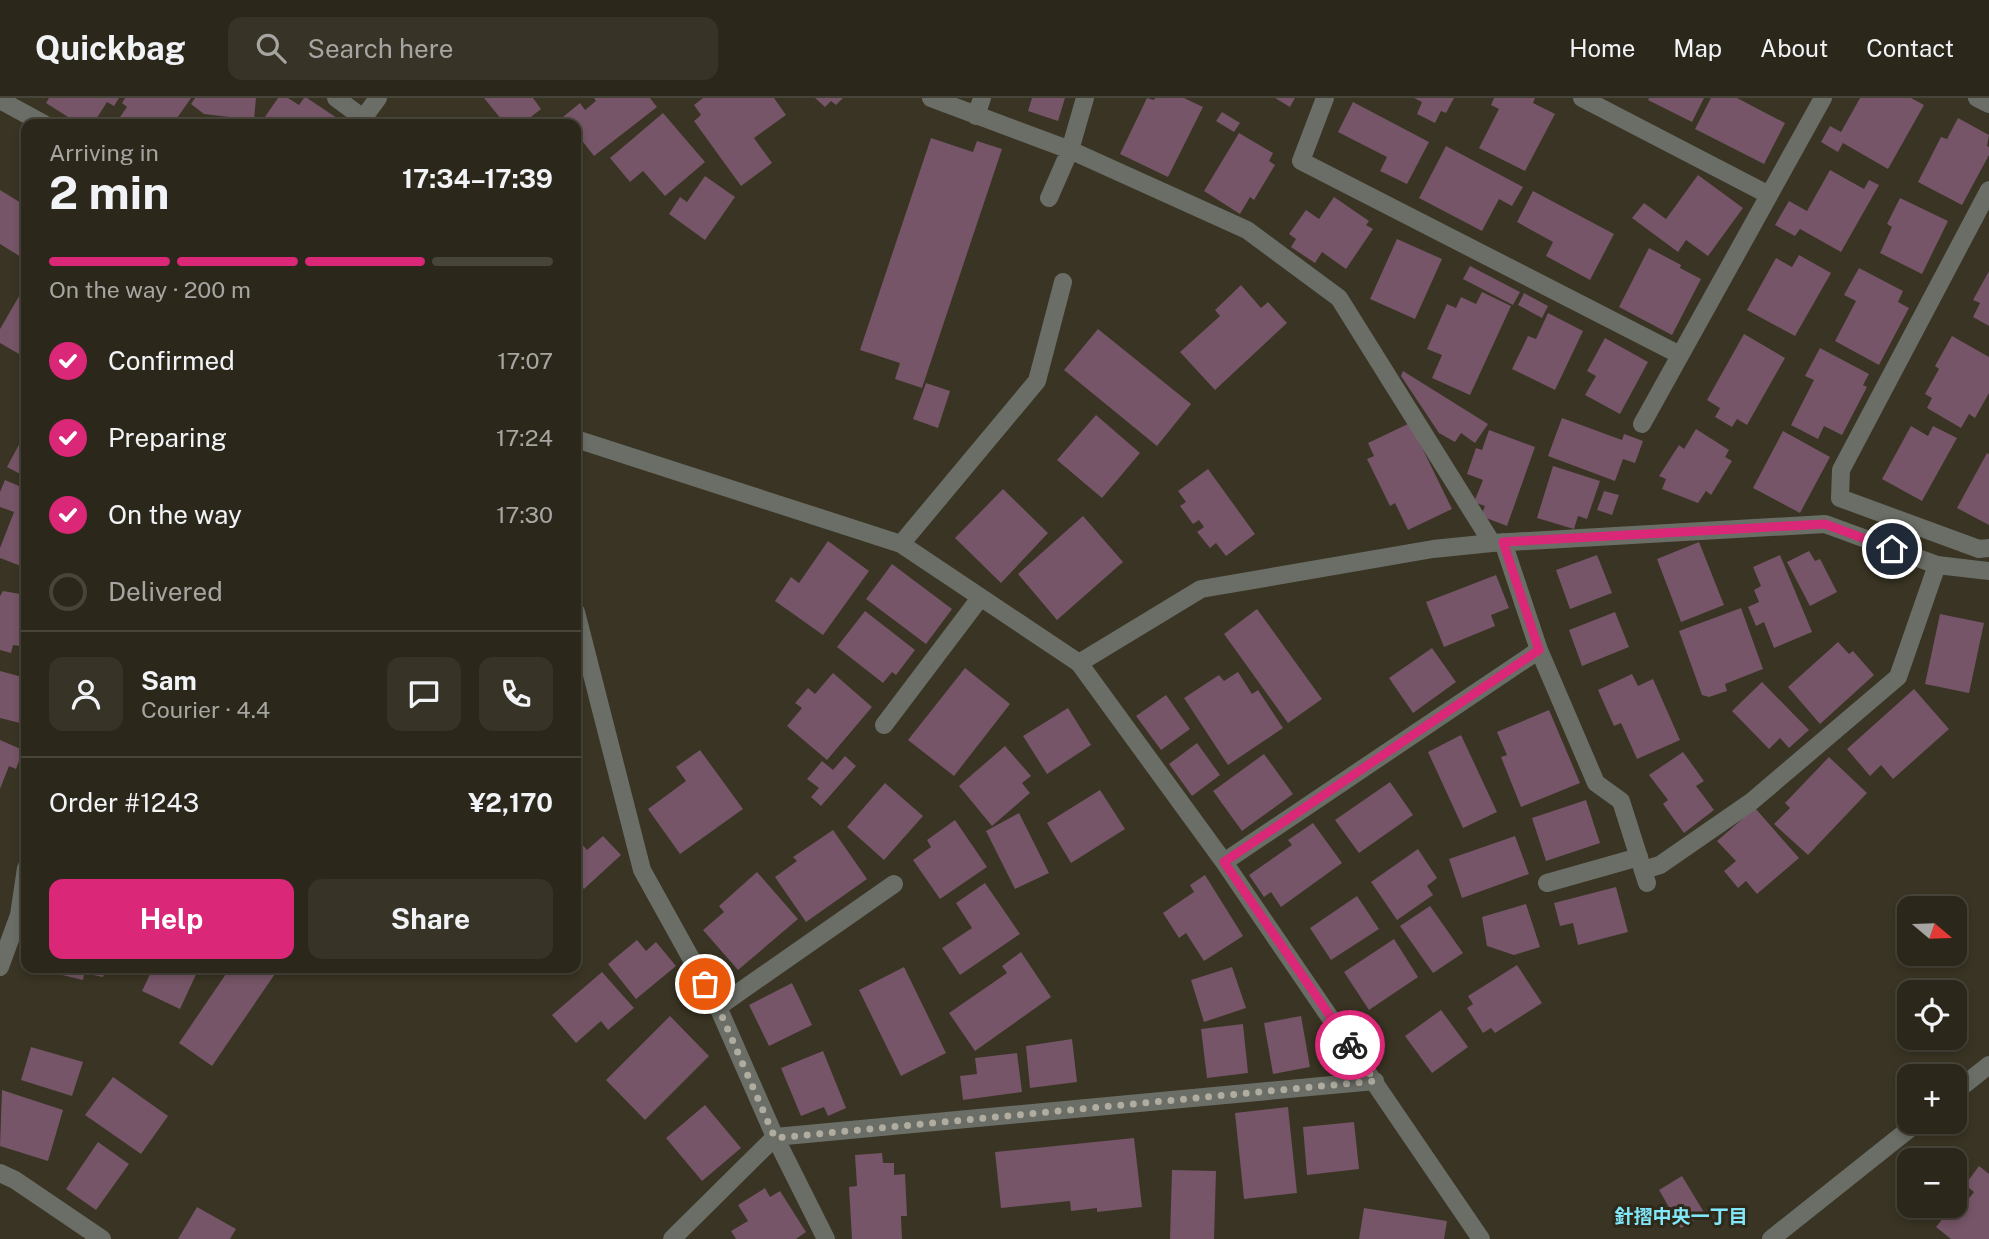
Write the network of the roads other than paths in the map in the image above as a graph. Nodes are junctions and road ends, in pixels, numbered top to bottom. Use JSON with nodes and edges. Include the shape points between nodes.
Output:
{"nodes":[{"id":1,"x":336,"y":98,"type":"edge"},
{"id":2,"x":379,"y":98,"type":"edge"},
{"id":3,"x":931,"y":98,"type":"edge"},
{"id":4,"x":982,"y":98,"type":"edge"},
{"id":5,"x":1085,"y":98,"type":"edge"},
{"id":6,"x":1325,"y":98,"type":"edge"},
{"id":7,"x":1582,"y":98,"type":"edge"},
{"id":8,"x":1823,"y":98,"type":"edge"},
{"id":9,"x":1977,"y":98,"type":"edge"},
{"id":10,"x":0,"y":100,"type":"edge"},
{"id":11,"x":1989,"y":104,"type":"edge"},
{"id":12,"x":976,"y":116,"type":"junction"},
{"id":13,"x":35,"y":119,"type":"edge"},
{"id":14,"x":359,"y":119,"type":"edge"},
{"id":15,"x":363,"y":119,"type":"edge"},
{"id":16,"x":1070,"y":150,"type":"junction"},
{"id":17,"x":1989,"y":190,"type":"edge"},
{"id":18,"x":1769,"y":195,"type":"junction"},
{"id":19,"x":1049,"y":198,"type":"dead end"},
{"id":20,"x":1063,"y":282,"type":"dead end"},
{"id":21,"x":1680,"y":355,"type":"junction"},
{"id":22,"x":1642,"y":424,"type":"dead end"},
{"id":23,"x":581,"y":441,"type":"edge"},
{"id":24,"x":1497,"y":543,"type":"junction"},
{"id":25,"x":901,"y":544,"type":"junction"},
{"id":26,"x":1989,"y":548,"type":"edge"},
{"id":27,"x":1937,"y":565,"type":"junction"},
{"id":28,"x":1989,"y":571,"type":"edge"},
{"id":29,"x":980,"y":597,"type":"junction"},
{"id":30,"x":581,"y":632,"type":"edge"},
{"id":31,"x":1539,"y":650,"type":"junction"},
{"id":32,"x":1079,"y":663,"type":"junction"},
{"id":33,"x":884,"y":725,"type":"dead end"},
{"id":34,"x":1224,"y":862,"type":"junction"},
{"id":35,"x":1643,"y":870,"type":"junction"},
{"id":36,"x":1547,"y":883,"type":"dead end"},
{"id":37,"x":894,"y":884,"type":"dead end"},
{"id":38,"x":21,"y":902,"type":"edge"},
{"id":39,"x":0,"y":967,"type":"edge"},
{"id":40,"x":718,"y":1007,"type":"junction"},
{"id":41,"x":1989,"y":1065,"type":"edge"},
{"id":42,"x":1375,"y":1081,"type":"junction"},
{"id":43,"x":1967,"y":1082,"type":"edge"},
{"id":44,"x":1903,"y":1134,"type":"edge"},
{"id":45,"x":775,"y":1138,"type":"junction"},
{"id":46,"x":0,"y":1173,"type":"edge"},
{"id":47,"x":102,"y":1239,"type":"edge"},
{"id":48,"x":672,"y":1239,"type":"edge"},
{"id":49,"x":825,"y":1239,"type":"edge"},
{"id":50,"x":1481,"y":1239,"type":"edge"},
{"id":51,"x":1771,"y":1239,"type":"edge"}],
"edges":[{"from":1,"to":14,"type":"street"},
{"from":2,"to":15,"type":"street"},
{"from":3,"to":12,"type":"street"},
{"from":4,"to":12,"type":"street"},
{"from":5,"to":16,"type":"street"},
{"from":6,"to":21,"type":"street","via":[[1301,161]]},
{"from":7,"to":18,"type":"street"},
{"from":8,"to":18,"type":"street"},
{"from":9,"to":11,"type":"street"},
{"from":10,"to":13,"type":"street"},
{"from":12,"to":16,"type":"street"},
{"from":16,"to":19,"type":"street"},
{"from":16,"to":24,"type":"street","via":[[1247,230],[1339,298]]},
{"from":17,"to":26,"type":"street","via":[[1841,470],[1840,498],[1979,549]]},
{"from":18,"to":21,"type":"street"},
{"from":20,"to":25,"type":"street","via":[[1037,381]]},
{"from":21,"to":22,"type":"street"},
{"from":23,"to":25,"type":"street"},
{"from":24,"to":27,"type":"street","via":[[1825,524]]},
{"from":24,"to":31,"type":"street"},
{"from":24,"to":32,"type":"street","via":[[1433,549],[1201,589]]},
{"from":25,"to":29,"type":"street"},
{"from":27,"to":28,"type":"street"},
{"from":27,"to":35,"type":"street","via":[[1898,677],[1751,802],[1660,865]]},
{"from":29,"to":32,"type":"street"},
{"from":29,"to":33,"type":"street"},
{"from":30,"to":40,"type":"street","via":[[642,870]]},
{"from":31,"to":34,"type":"street"},
{"from":31,"to":35,"type":"street","via":[[1596,783],[1621,802]]},
{"from":32,"to":34,"type":"street"},
{"from":34,"to":42,"type":"street"},
{"from":35,"to":36,"type":"street"},
{"from":37,"to":40,"type":"street"},
{"from":38,"to":39,"type":"street"},
{"from":40,"to":45,"type":"street"},
{"from":41,"to":43,"type":"street"},
{"from":42,"to":45,"type":"street"},
{"from":42,"to":50,"type":"street"},
{"from":44,"to":51,"type":"street"},
{"from":45,"to":48,"type":"street"},
{"from":45,"to":49,"type":"street"},
{"from":46,"to":47,"type":"street"}]}
